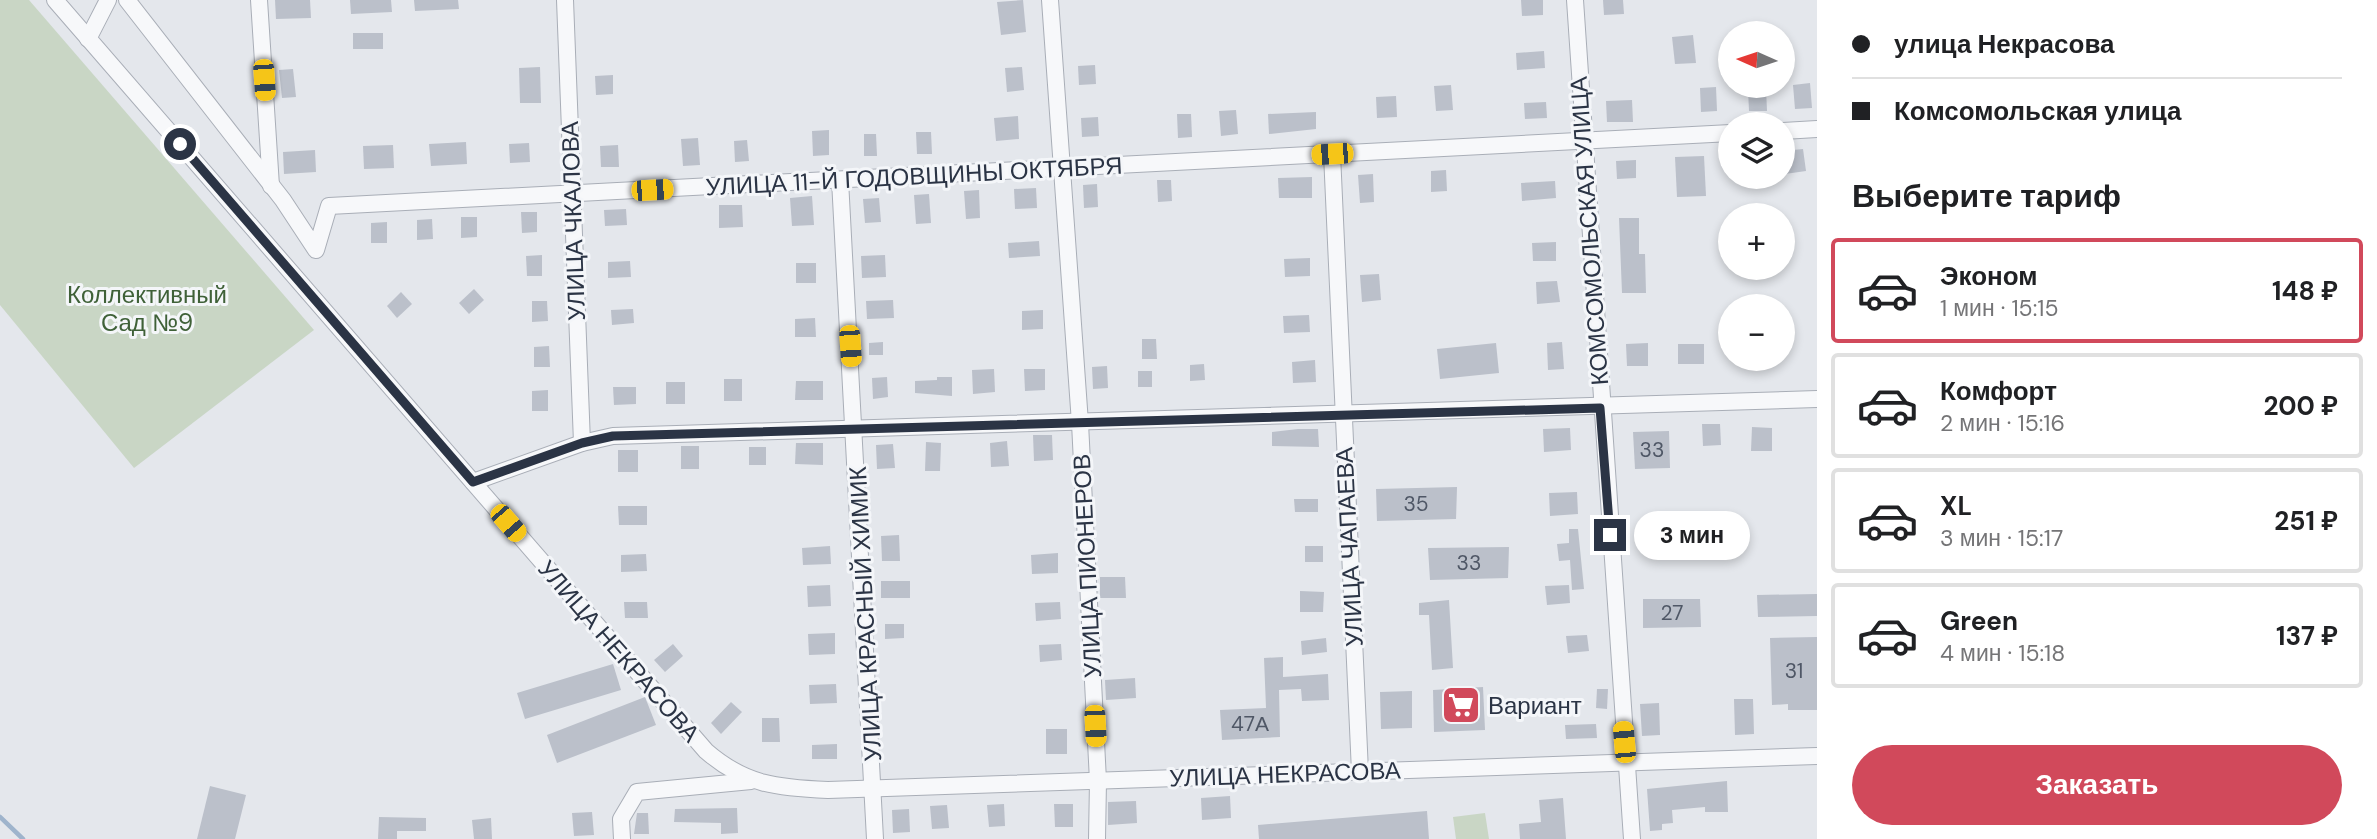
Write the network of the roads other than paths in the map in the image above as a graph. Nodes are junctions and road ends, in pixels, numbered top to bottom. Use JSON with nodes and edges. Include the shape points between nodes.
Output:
{"nodes":[{"id":1,"x":55,"y":0,"type":"edge"},
{"id":2,"x":108,"y":0,"type":"edge"},
{"id":3,"x":127,"y":0,"type":"edge"},
{"id":4,"x":259,"y":0,"type":"edge"},
{"id":5,"x":565,"y":0,"type":"edge"},
{"id":6,"x":1051,"y":0,"type":"edge"},
{"id":7,"x":1575,"y":0,"type":"edge"},
{"id":8,"x":88,"y":39,"type":"junction"},
{"id":9,"x":1817,"y":129,"type":"edge"},
{"id":10,"x":1795,"y":130,"type":"edge"},
{"id":11,"x":1718,"y":134,"type":"edge"},
{"id":12,"x":1584,"y":141,"type":"junction"},
{"id":13,"x":1332,"y":154,"type":"junction"},
{"id":14,"x":1062,"y":168,"type":"junction"},
{"id":15,"x":840,"y":180,"type":"junction"},
{"id":16,"x":271,"y":186,"type":"junction"},
{"id":17,"x":572,"y":194,"type":"junction"},
{"id":18,"x":1817,"y":399,"type":"edge"},
{"id":19,"x":1600,"y":408,"type":"junction"},
{"id":20,"x":1343,"y":415,"type":"junction"},
{"id":21,"x":1080,"y":423,"type":"junction"},
{"id":22,"x":856,"y":429,"type":"junction"},
{"id":23,"x":582,"y":443,"type":"junction"},
{"id":24,"x":473,"y":482,"type":"junction"},
{"id":25,"x":1817,"y":756,"type":"edge"},
{"id":26,"x":1626,"y":764,"type":"junction"},
{"id":27,"x":1360,"y":772,"type":"junction"},
{"id":28,"x":754,"y":781,"type":"junction"},
{"id":29,"x":1098,"y":781,"type":"junction"},
{"id":30,"x":873,"y":789,"type":"junction"},
{"id":31,"x":622,"y":839,"type":"edge"},
{"id":32,"x":875,"y":839,"type":"edge"},
{"id":33,"x":1097,"y":839,"type":"edge"},
{"id":34,"x":1632,"y":839,"type":"edge"}],
"edges":[{"from":1,"to":8,"type":"street","name":"УЛИЦА НЕКРАСОВА"},
{"from":2,"to":8,"type":"street"},
{"from":3,"to":16,"type":"street","name":"УЛИЦА 11-Й ГОДОВЩИНЫ ОКТЯБРЯ"},
{"from":4,"to":16,"type":"street"},
{"from":5,"to":17,"type":"street","name":"УЛИЦА ЧКАЛОВА"},
{"from":6,"to":14,"type":"street","name":"УЛИЦА ПИОНЕРОВ"},
{"from":7,"to":12,"type":"street","name":"КОМСОМОЛЬСКАЯ УЛИЦА"},
{"from":8,"to":24,"type":"street","name":"УЛИЦА НЕКРАСОВА"},
{"from":9,"to":10,"type":"street"},
{"from":11,"to":12,"type":"street","name":"УЛИЦА 11-Й ГОДОВЩИНЫ ОКТЯБРЯ"},
{"from":12,"to":13,"type":"street","name":"УЛИЦА 11-Й ГОДОВЩИНЫ ОКТЯБРЯ"},
{"from":12,"to":19,"type":"street","name":"КОМСОМОЛЬСКАЯ УЛИЦА"},
{"from":13,"to":14,"type":"street","name":"УЛИЦА 11-Й ГОДОВЩИНЫ ОКТЯБРЯ"},
{"from":13,"to":20,"type":"street","name":"УЛИЦА ЧАПАЕВА"},
{"from":14,"to":15,"type":"street","name":"УЛИЦА 11-Й ГОДОВЩИНЫ ОКТЯБРЯ"},
{"from":14,"to":21,"type":"street","name":"УЛИЦА ПИОНЕРОВ"},
{"from":15,"to":17,"type":"street","name":"УЛИЦА 11-Й ГОДОВЩИНЫ ОКТЯБРЯ"},
{"from":15,"to":22,"type":"street","name":"УЛИЦА КРАСНЫЙ ХИМИК"},
{"from":16,"to":17,"type":"street","name":"УЛИЦА 11-Й ГОДОВЩИНЫ ОКТЯБРЯ","via":[[316,250],[329,206]]},
{"from":17,"to":23,"type":"street","name":"УЛИЦА ЧКАЛОВА"},
{"from":18,"to":19,"type":"street"},
{"from":19,"to":20,"type":"street"},
{"from":19,"to":26,"type":"street","name":"КОМСОМОЛЬСКАЯ УЛИЦА"},
{"from":20,"to":21,"type":"street"},
{"from":20,"to":27,"type":"street","name":"УЛИЦА ЧАПАЕВА"},
{"from":21,"to":22,"type":"street"},
{"from":21,"to":29,"type":"street","name":"УЛИЦА ПИОНЕРОВ"},
{"from":22,"to":23,"type":"street","via":[[613,436]]},
{"from":22,"to":30,"type":"street","name":"УЛИЦА КРАСНЫЙ ХИМИК"},
{"from":23,"to":24,"type":"street"},
{"from":24,"to":28,"type":"street","name":"УЛИЦА НЕКРАСОВА","via":[[706,751],[726,768]]},
{"from":25,"to":26,"type":"street","name":"УЛИЦА НЕКРАСОВА"},
{"from":26,"to":27,"type":"street","name":"УЛИЦА НЕКРАСОВА"},
{"from":26,"to":34,"type":"street","name":"КОМСОМОЛЬСКАЯ УЛИЦА"},
{"from":27,"to":29,"type":"street","name":"УЛИЦА НЕКРАСОВА"},
{"from":28,"to":30,"type":"street","name":"УЛИЦА НЕКРАСОВА","via":[[786,788]]},
{"from":28,"to":31,"type":"street","name":"УЛИЦА НЕКРАСОВА","via":[[637,792],[621,819]]},
{"from":29,"to":30,"type":"street","name":"УЛИЦА НЕКРАСОВА"},
{"from":29,"to":33,"type":"street","name":"УЛИЦА ПИОНЕРОВ"},
{"from":30,"to":32,"type":"street","name":"УЛИЦА КРАСНЫЙ ХИМИК"}]}
